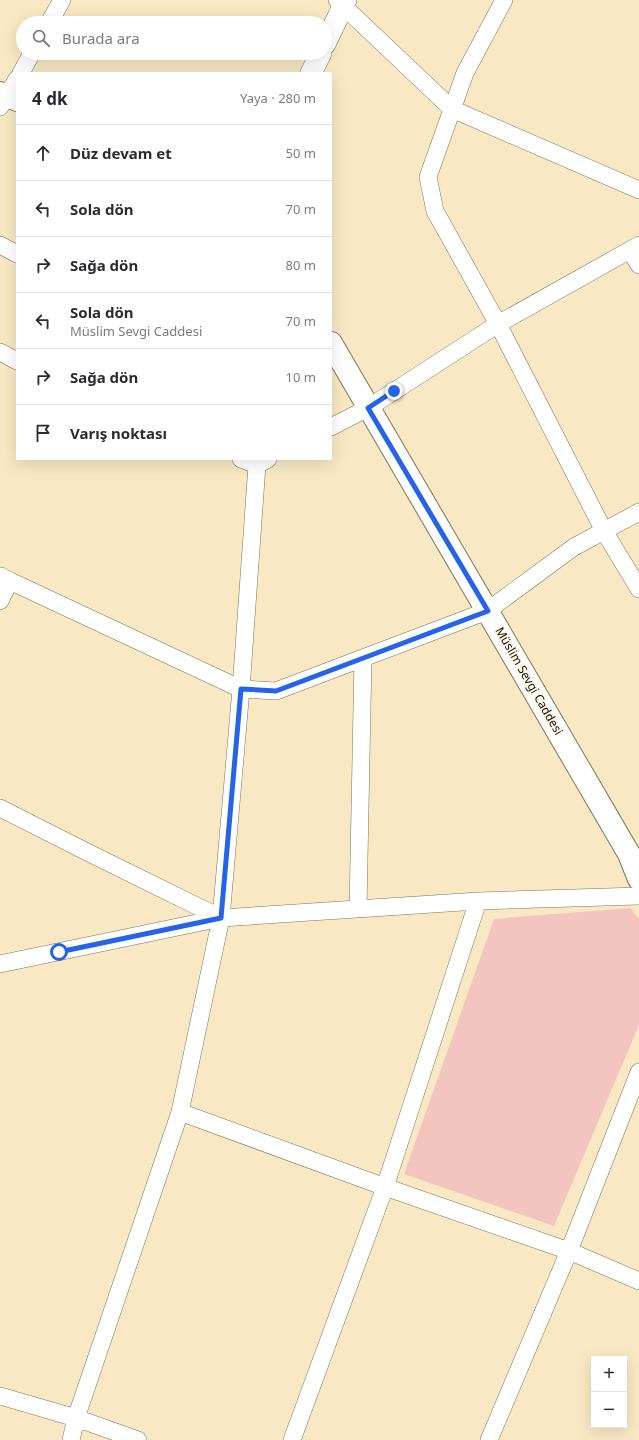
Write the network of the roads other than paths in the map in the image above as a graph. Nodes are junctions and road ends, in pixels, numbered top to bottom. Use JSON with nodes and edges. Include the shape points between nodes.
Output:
{"nodes":[{"id":1,"x":62,"y":0,"type":"edge"},
{"id":2,"x":504,"y":0,"type":"edge"},
{"id":3,"x":342,"y":2,"type":"edge"},
{"id":4,"x":53,"y":16,"type":"edge"},
{"id":5,"x":332,"y":27,"type":"edge"},
{"id":6,"x":28,"y":60,"type":"edge"},
{"id":7,"x":318,"y":60,"type":"edge"},
{"id":8,"x":21,"y":72,"type":"edge"},
{"id":9,"x":312,"y":72,"type":"edge"},
{"id":10,"x":452,"y":109,"type":"junction"},
{"id":11,"x":639,"y":190,"type":"edge"},
{"id":12,"x":0,"y":245,"type":"edge"},
{"id":13,"x":634,"y":247,"type":"edge"},
{"id":14,"x":16,"y":253,"type":"edge"},
{"id":15,"x":639,"y":265,"type":"edge"},
{"id":16,"x":498,"y":324,"type":"junction"},
{"id":17,"x":332,"y":345,"type":"edge"},
{"id":18,"x":0,"y":352,"type":"edge"},
{"id":19,"x":16,"y":360,"type":"edge"},
{"id":20,"x":368,"y":408,"type":"junction"},
{"id":21,"x":332,"y":426,"type":"edge"},
{"id":22,"x":248,"y":460,"type":"edge"},
{"id":23,"x":263,"y":462,"type":"edge"},
{"id":24,"x":639,"y":512,"type":"edge"},
{"id":25,"x":604,"y":531,"type":"junction"},
{"id":26,"x":5,"y":578,"type":"edge"},
{"id":27,"x":639,"y":589,"type":"edge"},
{"id":28,"x":0,"y":601,"type":"edge"},
{"id":29,"x":488,"y":611,"type":"junction"},
{"id":30,"x":363,"y":658,"type":"junction"},
{"id":31,"x":241,"y":689,"type":"junction"},
{"id":32,"x":0,"y":808,"type":"edge"},
{"id":33,"x":634,"y":860,"type":"edge"},
{"id":34,"x":639,"y":879,"type":"edge"},
{"id":35,"x":639,"y":896,"type":"edge"},
{"id":36,"x":478,"y":901,"type":"junction"},
{"id":37,"x":358,"y":909,"type":"junction"},
{"id":38,"x":221,"y":918,"type":"junction"},
{"id":39,"x":0,"y":964,"type":"edge"},
{"id":40,"x":639,"y":1072,"type":"edge"},
{"id":41,"x":180,"y":1112,"type":"junction"},
{"id":42,"x":385,"y":1187,"type":"junction"},
{"id":43,"x":569,"y":1251,"type":"junction"},
{"id":44,"x":639,"y":1281,"type":"edge"},
{"id":45,"x":0,"y":1396,"type":"edge"},
{"id":46,"x":76,"y":1418,"type":"junction"},
{"id":47,"x":71,"y":1440,"type":"edge"},
{"id":48,"x":138,"y":1440,"type":"edge"},
{"id":49,"x":292,"y":1440,"type":"edge"},
{"id":50,"x":489,"y":1440,"type":"edge"}],
"edges":[{"from":1,"to":4,"type":"street"},
{"from":2,"to":10,"type":"street","via":[[465,73]]},
{"from":3,"to":5,"type":"street"},
{"from":3,"to":10,"type":"street"},
{"from":6,"to":8,"type":"street"},
{"from":7,"to":9,"type":"street"},
{"from":10,"to":11,"type":"street"},
{"from":10,"to":16,"type":"street","via":[[428,177],[435,211]]},
{"from":12,"to":14,"type":"street"},
{"from":13,"to":15,"type":"street"},
{"from":13,"to":16,"type":"street"},
{"from":16,"to":20,"type":"street"},
{"from":16,"to":25,"type":"street"},
{"from":17,"to":20,"type":"main road","name":"Müslim Sevgi Caddesi"},
{"from":18,"to":19,"type":"street"},
{"from":20,"to":21,"type":"street"},
{"from":20,"to":29,"type":"main road","name":"Müslim Sevgi Caddesi"},
{"from":22,"to":23,"type":"street"},
{"from":23,"to":31,"type":"street"},
{"from":24,"to":25,"type":"street"},
{"from":25,"to":27,"type":"street"},
{"from":25,"to":29,"type":"street","via":[[574,547]]},
{"from":26,"to":28,"type":"street"},
{"from":26,"to":31,"type":"street"},
{"from":29,"to":30,"type":"street"},
{"from":29,"to":33,"type":"main road","name":"Müslim Sevgi Caddesi"},
{"from":30,"to":31,"type":"street","via":[[276,691]]},
{"from":30,"to":37,"type":"street"},
{"from":31,"to":38,"type":"street"},
{"from":32,"to":38,"type":"street"},
{"from":33,"to":34,"type":"main road","name":"Müslim Sevgi Caddesi"},
{"from":35,"to":36,"type":"street"},
{"from":36,"to":37,"type":"street"},
{"from":36,"to":42,"type":"street"},
{"from":37,"to":38,"type":"street"},
{"from":38,"to":39,"type":"street"},
{"from":38,"to":41,"type":"street"},
{"from":40,"to":43,"type":"street"},
{"from":41,"to":42,"type":"street"},
{"from":41,"to":46,"type":"street"},
{"from":42,"to":43,"type":"street"},
{"from":42,"to":49,"type":"street"},
{"from":43,"to":44,"type":"street"},
{"from":43,"to":50,"type":"street"},
{"from":45,"to":46,"type":"street"},
{"from":46,"to":47,"type":"street"},
{"from":46,"to":48,"type":"street"}]}
